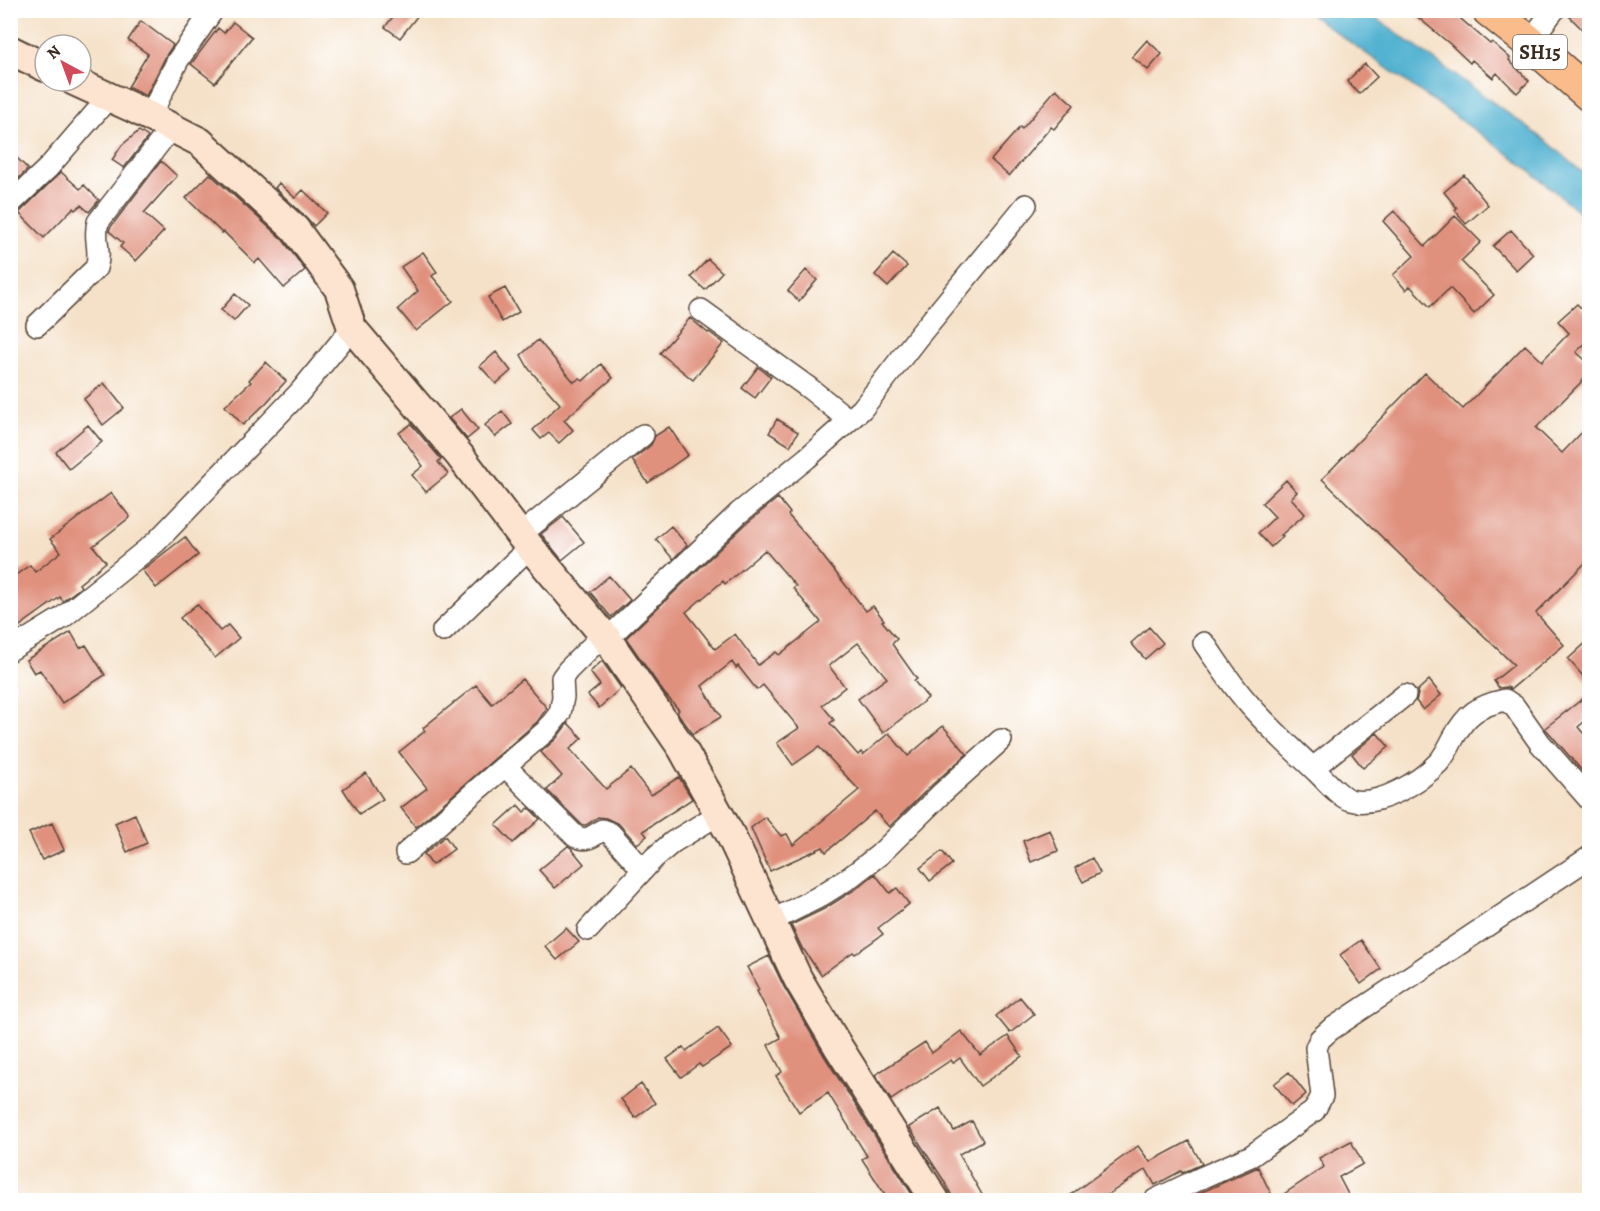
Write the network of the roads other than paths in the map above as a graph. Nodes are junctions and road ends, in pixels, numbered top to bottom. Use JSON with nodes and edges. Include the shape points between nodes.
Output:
{"nodes":[{"id":1,"x":213,"y":10,"type":"edge"},
{"id":2,"x":1489,"y":10,"type":"edge"},
{"id":3,"x":1554,"y":10,"type":"edge"},
{"id":4,"x":1529,"y":42,"type":"junction"},
{"id":5,"x":10,"y":50,"type":"edge"},
{"id":6,"x":33,"y":61,"type":"edge"},
{"id":7,"x":93,"y":90,"type":"edge"},
{"id":8,"x":1590,"y":95,"type":"edge"},
{"id":9,"x":109,"y":97,"type":"junction"},
{"id":10,"x":160,"y":122,"type":"junction"},
{"id":11,"x":10,"y":204,"type":"edge"},
{"id":12,"x":1026,"y":205,"type":"dead end"},
{"id":13,"x":701,"y":310,"type":"dead end"},
{"id":14,"x":37,"y":325,"type":"dead end"},
{"id":15,"x":352,"y":328,"type":"junction"},
{"id":16,"x":849,"y":420,"type":"junction"},
{"id":17,"x":644,"y":435,"type":"dead end"},
{"id":18,"x":525,"y":541,"type":"junction"},
{"id":19,"x":443,"y":631,"type":"dead end"},
{"id":20,"x":605,"y":637,"type":"junction"},
{"id":21,"x":1204,"y":643,"type":"dead end"},
{"id":22,"x":10,"y":650,"type":"edge"},
{"id":23,"x":1405,"y":695,"type":"dead end"},
{"id":24,"x":1001,"y":740,"type":"dead end"},
{"id":25,"x":505,"y":766,"type":"junction"},
{"id":26,"x":1313,"y":768,"type":"junction"},
{"id":27,"x":1590,"y":800,"type":"edge"},
{"id":28,"x":719,"y":814,"type":"junction"},
{"id":29,"x":405,"y":854,"type":"dead end"},
{"id":30,"x":1590,"y":857,"type":"edge"},
{"id":31,"x":643,"y":870,"type":"junction"},
{"id":32,"x":771,"y":921,"type":"junction"},
{"id":33,"x":588,"y":930,"type":"dead end"},
{"id":34,"x":935,"y":1200,"type":"edge"},
{"id":35,"x":1155,"y":1200,"type":"edge"}],
"edges":[{"from":1,"to":10,"type":"street","via":[[178,60]]},
{"from":2,"to":4,"type":"main road","number":"SH15"},
{"from":3,"to":4,"type":"street"},
{"from":4,"to":8,"type":"main road","number":"SH15"},
{"from":5,"to":6,"type":"street"},
{"from":7,"to":9,"type":"street"},
{"from":9,"to":10,"type":"street"},
{"from":9,"to":11,"type":"street","via":[[48,168]]},
{"from":10,"to":14,"type":"street","via":[[98,222],[96,268]]},
{"from":10,"to":15,"type":"street","via":[[200,142],[295,229],[339,289]]},
{"from":12,"to":16,"type":"street","via":[[862,409]]},
{"from":13,"to":16,"type":"street"},
{"from":15,"to":18,"type":"street","via":[[460,456]]},
{"from":15,"to":22,"type":"street","via":[[300,392],[156,542],[62,618]]},
{"from":16,"to":20,"type":"street","via":[[739,513]]},
{"from":17,"to":18,"type":"street"},
{"from":18,"to":19,"type":"street"},
{"from":18,"to":20,"type":"street"},
{"from":20,"to":25,"type":"street","via":[[580,656],[562,678],[560,713],[546,731]]},
{"from":20,"to":28,"type":"street","via":[[682,748]]},
{"from":21,"to":26,"type":"street","via":[[1246,702]]},
{"from":23,"to":26,"type":"street"},
{"from":24,"to":32,"type":"street","via":[[879,855],[818,898]]},
{"from":25,"to":29,"type":"street"},
{"from":25,"to":31,"type":"street","via":[[575,836],[587,839],[605,830]]},
{"from":26,"to":27,"type":"street","via":[[1348,800],[1369,801],[1397,793],[1429,773],[1443,758],[1465,719],[1477,709],[1505,700]]},
{"from":28,"to":31,"type":"street","via":[[673,842]]},
{"from":28,"to":32,"type":"street"},
{"from":30,"to":35,"type":"street","via":[[1320,1039],[1316,1048],[1322,1096],[1314,1111],[1251,1156]]},
{"from":31,"to":33,"type":"street"},
{"from":32,"to":34,"type":"street","via":[[798,980]]}]}
